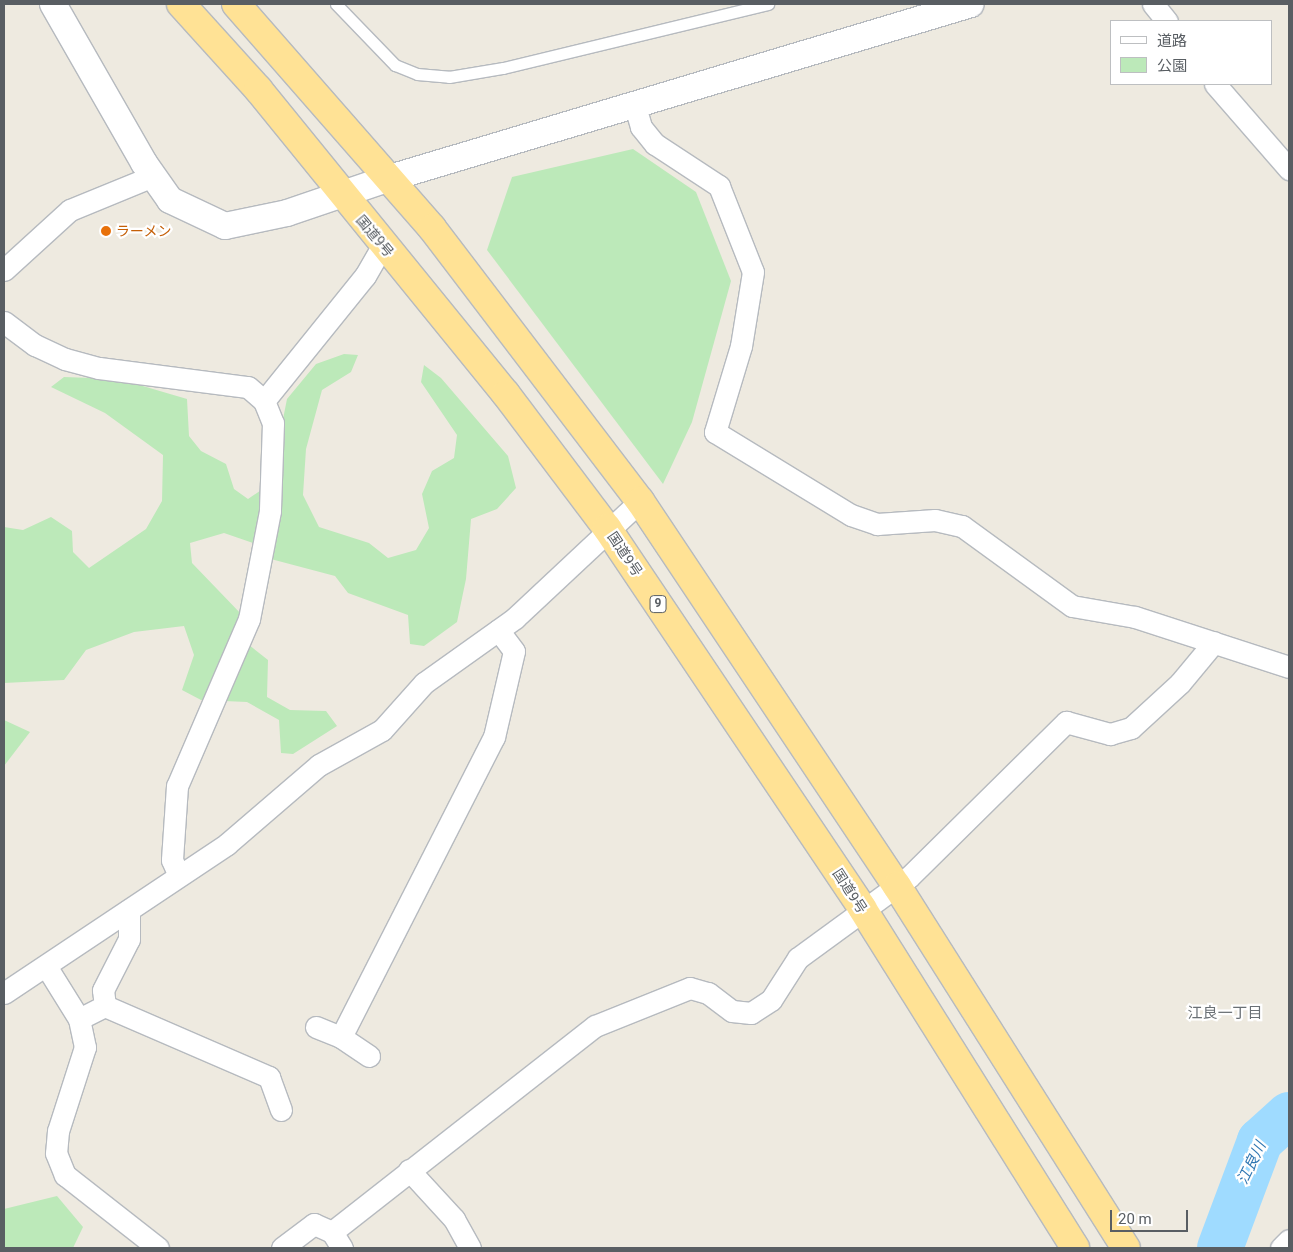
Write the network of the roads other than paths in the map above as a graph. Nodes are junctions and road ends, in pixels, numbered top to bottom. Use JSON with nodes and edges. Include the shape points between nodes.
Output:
{"nodes":[{"id":1,"x":53,"y":4,"type":"edge"},
{"id":2,"x":182,"y":4,"type":"edge"},
{"id":3,"x":236,"y":4,"type":"edge"},
{"id":4,"x":336,"y":4,"type":"edge"},
{"id":5,"x":768,"y":4,"type":"edge"},
{"id":6,"x":971,"y":4,"type":"edge"},
{"id":7,"x":1154,"y":4,"type":"edge"},
{"id":8,"x":1166,"y":20,"type":"edge"},
{"id":9,"x":1216,"y":85,"type":"edge"},
{"id":10,"x":635,"y":106,"type":"junction"},
{"id":11,"x":1289,"y":169,"type":"edge"},
{"id":12,"x":153,"y":176,"type":"junction"},
{"id":13,"x":390,"y":178,"type":"junction"},
{"id":14,"x":341,"y":194,"type":"junction"},
{"id":15,"x":383,"y":245,"type":"junction"},
{"id":16,"x":4,"y":270,"type":"edge"},
{"id":17,"x":4,"y":322,"type":"edge"},
{"id":18,"x":264,"y":401,"type":"junction"},
{"id":19,"x":640,"y":501,"type":"junction"},
{"id":20,"x":607,"y":528,"type":"junction"},
{"id":21,"x":498,"y":630,"type":"junction"},
{"id":22,"x":1214,"y":642,"type":"junction"},
{"id":23,"x":1289,"y":667,"type":"edge"},
{"id":24,"x":179,"y":876,"type":"junction"},
{"id":25,"x":897,"y":886,"type":"junction"},
{"id":26,"x":862,"y":908,"type":"junction"},
{"id":27,"x":129,"y":910,"type":"junction"},
{"id":28,"x":46,"y":966,"type":"junction"},
{"id":29,"x":4,"y":993,"type":"edge"},
{"id":30,"x":105,"y":1006,"type":"junction"},
{"id":31,"x":80,"y":1019,"type":"junction"},
{"id":32,"x":316,"y":1027,"type":"dead end"},
{"id":33,"x":341,"y":1037,"type":"junction"},
{"id":34,"x":369,"y":1056,"type":"dead end"},
{"id":35,"x":281,"y":1110,"type":"dead end"},
{"id":36,"x":409,"y":1170,"type":"junction"},
{"id":37,"x":337,"y":1240,"type":"edge"},
{"id":38,"x":1289,"y":1240,"type":"edge"},
{"id":39,"x":158,"y":1248,"type":"edge"},
{"id":40,"x":282,"y":1248,"type":"edge"},
{"id":41,"x":470,"y":1248,"type":"edge"},
{"id":42,"x":1075,"y":1248,"type":"edge"},
{"id":43,"x":1126,"y":1248,"type":"edge"},
{"id":44,"x":1281,"y":1248,"type":"edge"}],
"edges":[{"from":1,"to":12,"type":"street"},
{"from":2,"to":14,"type":"highway","name":"国道9号","number":"9","via":[[258,89]]},
{"from":3,"to":13,"type":"highway"},
{"from":4,"to":5,"type":"lane","via":[[395,65],[417,74],[449,76],[502,68]]},
{"from":6,"to":10,"type":"street"},
{"from":7,"to":8,"type":"street"},
{"from":9,"to":11,"type":"street"},
{"from":10,"to":13,"type":"street"},
{"from":10,"to":22,"type":"street","via":[[641,127],[655,144],[719,186],[753,272],[741,346],[715,432],[851,515],[877,524],[934,520],[962,526],[1072,606],[1135,617]]},
{"from":12,"to":14,"type":"street","via":[[170,200],[225,226],[256,222]]},
{"from":12,"to":16,"type":"street","via":[[70,210]]},
{"from":13,"to":14,"type":"street"},
{"from":13,"to":19,"type":"highway"},
{"from":14,"to":15,"type":"highway","name":"国道9号","number":"9"},
{"from":15,"to":18,"type":"street","via":[[365,276]]},
{"from":15,"to":20,"type":"highway","name":"国道9号","number":"9","via":[[506,394]]},
{"from":17,"to":18,"type":"street","via":[[35,345],[65,359],[99,368],[248,387]]},
{"from":18,"to":24,"type":"street","via":[[273,423],[270,511],[249,619],[177,786],[172,860]]},
{"from":19,"to":20,"type":"street"},
{"from":19,"to":25,"type":"highway"},
{"from":20,"to":21,"type":"street"},
{"from":20,"to":26,"type":"highway","name":"国道9号","number":"9"},
{"from":21,"to":24,"type":"street","via":[[424,683],[382,730],[318,765],[227,844]]},
{"from":21,"to":33,"type":"street","via":[[514,651],[494,737]]},
{"from":22,"to":23,"type":"street"},
{"from":22,"to":25,"type":"street","via":[[1180,682],[1131,728],[1110,734],[1066,722]]},
{"from":24,"to":27,"type":"street"},
{"from":25,"to":26,"type":"street"},
{"from":25,"to":43,"type":"highway"},
{"from":26,"to":36,"type":"street","via":[[798,958],[771,1000],[751,1013],[732,1011],[708,993],[690,988],[595,1026]]},
{"from":26,"to":42,"type":"highway","name":"国道9号","number":"9"},
{"from":27,"to":28,"type":"street"},
{"from":27,"to":30,"type":"street","via":[[129,939],[103,990]]},
{"from":28,"to":29,"type":"street"},
{"from":28,"to":31,"type":"street"},
{"from":30,"to":31,"type":"street"},
{"from":30,"to":35,"type":"street","via":[[269,1077]]},
{"from":31,"to":39,"type":"street","via":[[85,1047],[58,1131],[56,1153],[72,1182]]},
{"from":32,"to":33,"type":"street"},
{"from":33,"to":34,"type":"street"},
{"from":36,"to":37,"type":"street"},
{"from":36,"to":41,"type":"street","via":[[454,1219]]},
{"from":37,"to":40,"type":"street","via":[[314,1224]]},
{"from":38,"to":44,"type":"street"}]}
